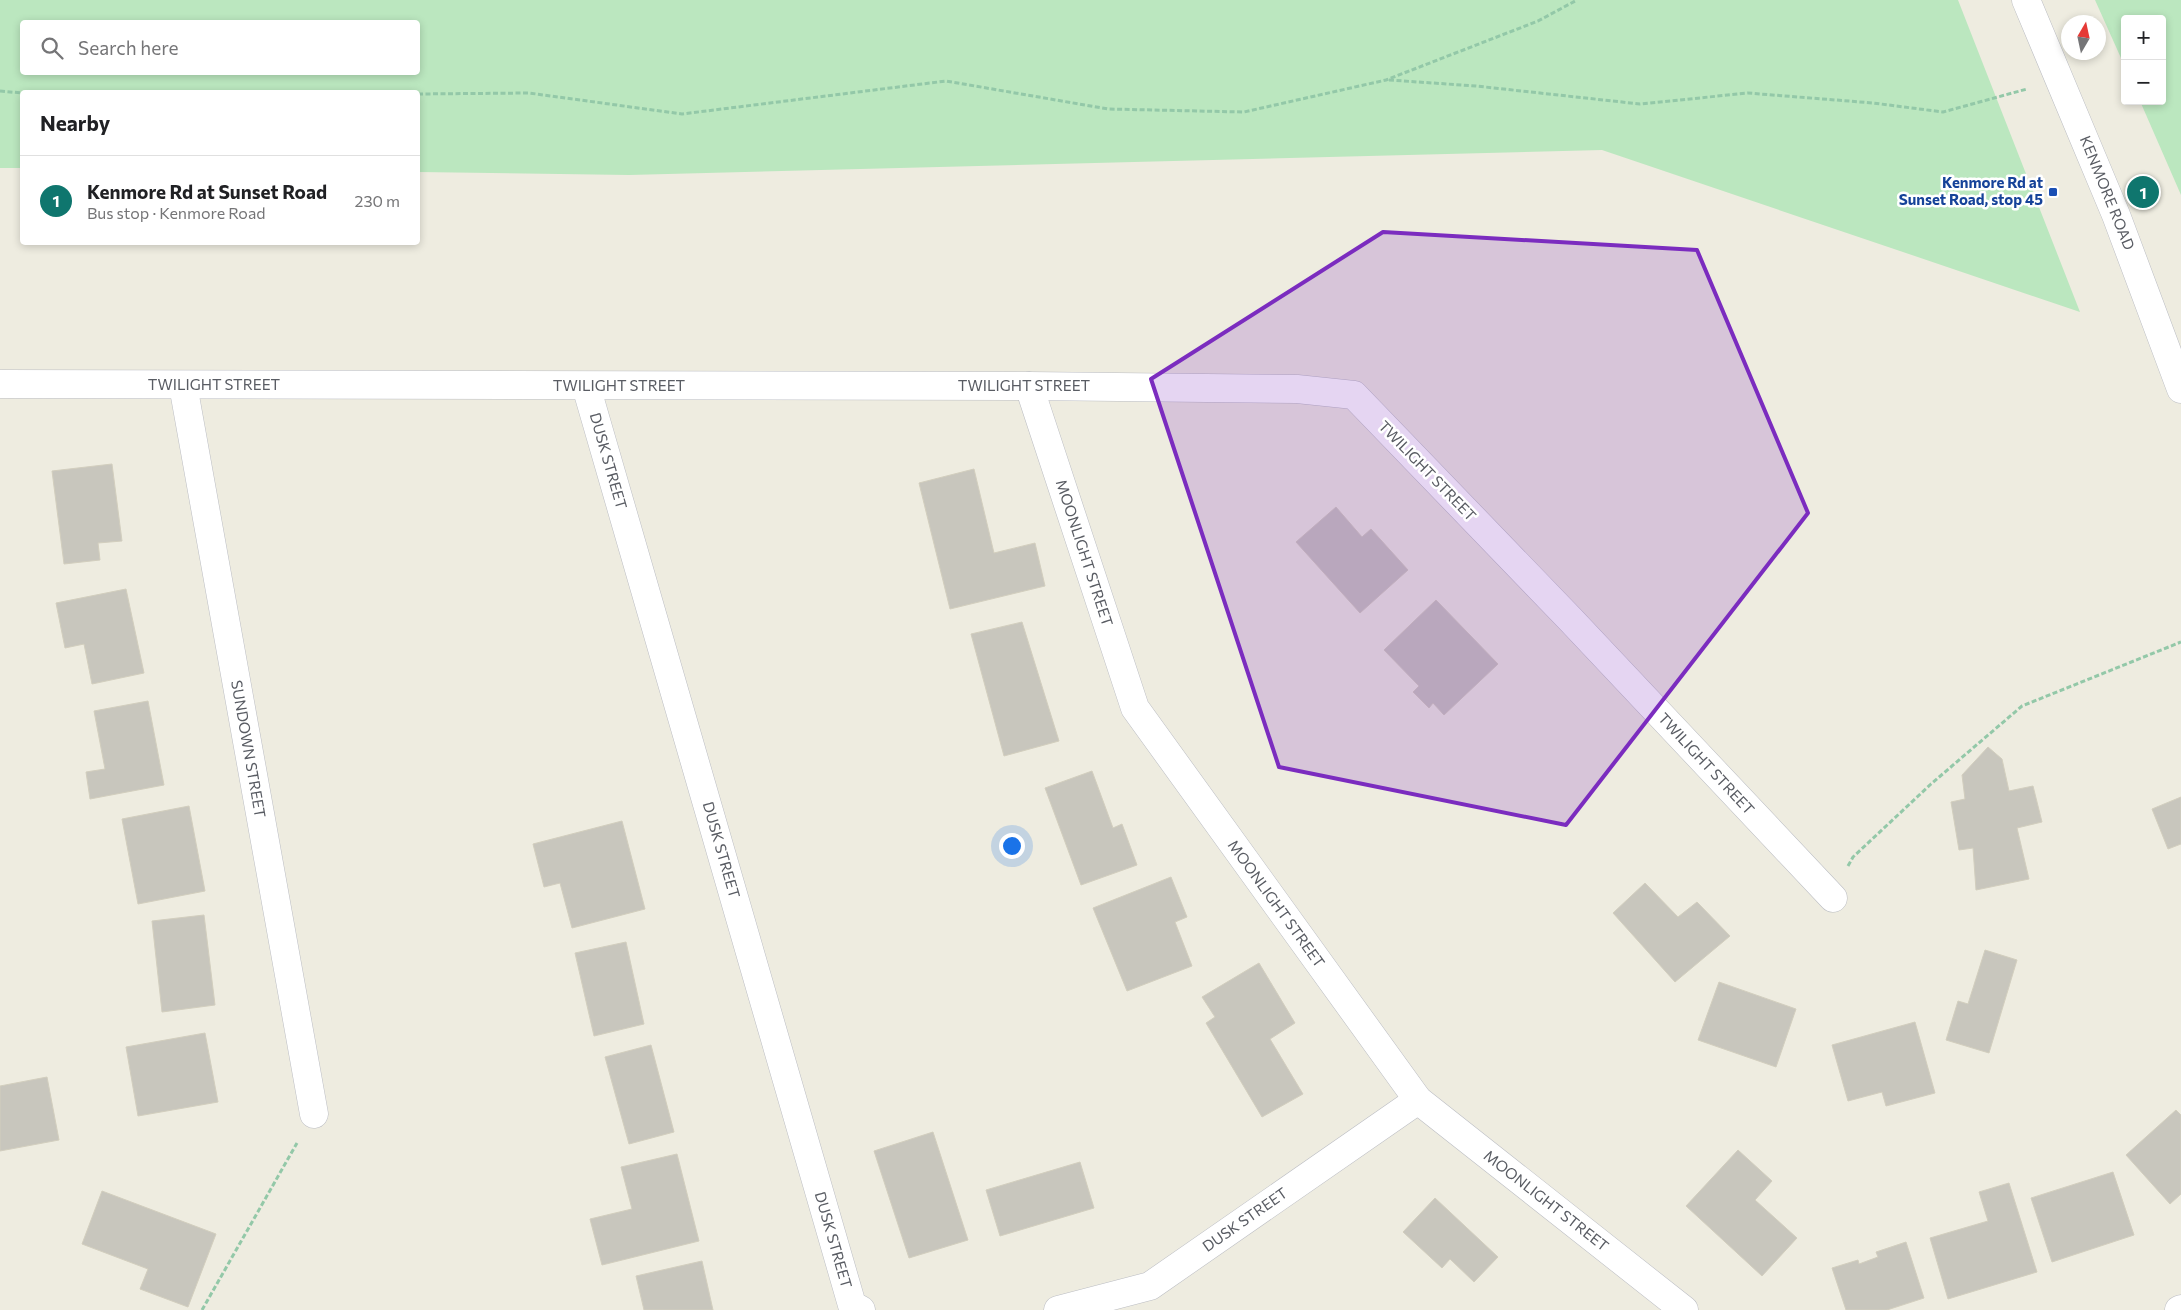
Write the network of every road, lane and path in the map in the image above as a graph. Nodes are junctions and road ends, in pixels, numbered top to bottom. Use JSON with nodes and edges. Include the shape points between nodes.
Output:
{"nodes":[{"id":1,"x":1577,"y":0,"type":"edge"},
{"id":2,"x":2026,"y":0,"type":"edge"},
{"id":3,"x":2058,"y":74,"type":"junction"},
{"id":4,"x":1386,"y":80,"type":"junction"},
{"id":5,"x":0,"y":91,"type":"edge"},
{"id":6,"x":20,"y":93,"type":"edge"},
{"id":7,"x":420,"y":94,"type":"edge"},
{"id":8,"x":0,"y":384,"type":"edge"},
{"id":9,"x":183,"y":385,"type":"junction"},
{"id":10,"x":586,"y":386,"type":"junction"},
{"id":11,"x":1029,"y":386,"type":"junction"},
{"id":12,"x":2181,"y":389,"type":"edge"},
{"id":13,"x":2181,"y":642,"type":"edge"},
{"id":14,"x":1833,"y":898,"type":"joint"},
{"id":15,"x":1418,"y":1100,"type":"junction"},
{"id":16,"x":314,"y":1114,"type":"joint"},
{"id":17,"x":202,"y":1310,"type":"edge"},
{"id":18,"x":861,"y":1310,"type":"edge"},
{"id":19,"x":1058,"y":1310,"type":"edge"},
{"id":20,"x":1684,"y":1310,"type":"edge"}],
"edges":[{"from":1,"to":4,"type":"path","via":[[1538,21]]},
{"from":2,"to":3,"type":"street","name":"KENMORE ROAD"},
{"from":3,"to":4,"type":"path","via":[[2025,90],[1943,112],[1748,93],[1640,104]]},
{"from":3,"to":12,"type":"street","name":"KENMORE ROAD","via":[[2116,215]]},
{"from":4,"to":7,"type":"path","via":[[1244,112],[1108,109],[946,81],[682,114],[529,93]]},
{"from":5,"to":6,"type":"path"},
{"from":8,"to":9,"type":"street","name":"TWILIGHT STREET"},
{"from":9,"to":10,"type":"street","name":"TWILIGHT STREET"},
{"from":9,"to":16,"type":"street","name":"SUNDOWN STREET"},
{"from":10,"to":11,"type":"street","name":"TWILIGHT STREET"},
{"from":10,"to":18,"type":"street","name":"DUSK STREET","via":[[852,1305]]},
{"from":11,"to":14,"type":"street","name":"TWILIGHT STREET","via":[[1297,389],[1354,395]]},
{"from":11,"to":15,"type":"street","name":"MOONLIGHT STREET","via":[[1135,708]]},
{"from":13,"to":14,"type":"path","via":[[2022,706],[1852,857]]},
{"from":15,"to":19,"type":"street","name":"DUSK STREET","via":[[1150,1286]]},
{"from":15,"to":20,"type":"street","name":"MOONLIGHT STREET"},
{"from":16,"to":17,"type":"path"}]}
